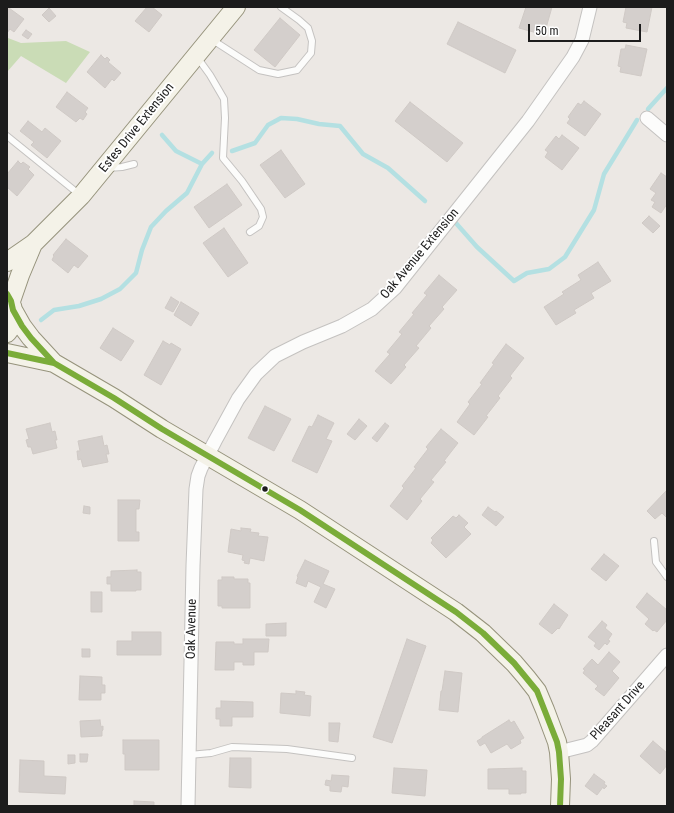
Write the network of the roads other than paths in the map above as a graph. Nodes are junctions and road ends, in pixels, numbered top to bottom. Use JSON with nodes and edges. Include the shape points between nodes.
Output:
{"nodes":[{"id":1,"x":236,"y":7,"type":"edge"},
{"id":2,"x":281,"y":7,"type":"edge"},
{"id":3,"x":590,"y":7,"type":"edge"},
{"id":4,"x":210,"y":38,"type":"junction"},
{"id":5,"x":196,"y":56,"type":"junction"},
{"id":6,"x":647,"y":118,"type":"dead end"},
{"id":7,"x":667,"y":135,"type":"edge"},
{"id":8,"x":7,"y":136,"type":"edge"},
{"id":9,"x":134,"y":164,"type":"dead end"},
{"id":10,"x":104,"y":168,"type":"junction"},
{"id":11,"x":81,"y":196,"type":"junction"},
{"id":12,"x":250,"y":232,"type":"dead end"},
{"id":13,"x":32,"y":244,"type":"junction"},
{"id":14,"x":7,"y":262,"type":"edge"},
{"id":15,"x":10,"y":302,"type":"edge"},
{"id":16,"x":7,"y":333,"type":"edge"},
{"id":17,"x":7,"y":353,"type":"edge"},
{"id":18,"x":54,"y":363,"type":"junction"},
{"id":19,"x":207,"y":455,"type":"junction"},
{"id":20,"x":654,"y":541,"type":"dead end"},
{"id":21,"x":667,"y":576,"type":"edge"},
{"id":22,"x":667,"y":655,"type":"edge"},
{"id":23,"x":559,"y":752,"type":"junction"},
{"id":24,"x":190,"y":755,"type":"junction"},
{"id":25,"x":352,"y":758,"type":"dead end"},
{"id":26,"x":188,"y":806,"type":"edge"},
{"id":27,"x":560,"y":806,"type":"edge"}],
"edges":[{"from":1,"to":4,"type":"main road","name":"Estes Drive Extension"},
{"from":2,"to":4,"type":"lane","via":[[308,28],[312,40],[311,53],[297,70],[278,74],[259,70]]},
{"from":3,"to":19,"type":"street","name":"Oak Avenue Extension","via":[[582,40],[573,57],[528,121],[395,288],[372,309],[342,326],[275,356],[256,374],[238,399]]},
{"from":4,"to":5,"type":"main road","name":"Estes Drive Extension"},
{"from":5,"to":10,"type":"main road","name":"Estes Drive Extension"},
{"from":5,"to":12,"type":"lane","via":[[224,99],[223,158],[250,192],[264,217],[259,226]]},
{"from":6,"to":7,"type":"street"},
{"from":8,"to":11,"type":"lane"},
{"from":9,"to":10,"type":"lane"},
{"from":10,"to":11,"type":"main road","name":"Estes Drive Extension"},
{"from":11,"to":13,"type":"main road","name":"Estes Drive Extension"},
{"from":13,"to":14,"type":"main road","name":"Estes Drive Extension"},
{"from":13,"to":15,"type":"main road","name":"Estes Drive Extension"},
{"from":15,"to":16,"type":"main road","name":"Estes Drive Extension","via":[[13,320]]},
{"from":15,"to":18,"type":"main road","via":[[22,326]]},
{"from":17,"to":18,"type":"main road"},
{"from":18,"to":19,"type":"main road"},
{"from":19,"to":23,"type":"main road","via":[[300,510],[456,612],[483,633],[514,663],[537,691]]},
{"from":19,"to":24,"type":"street","name":"Oak Avenue","via":[[198,476],[196,489]]},
{"from":20,"to":21,"type":"lane","via":[[656,562]]},
{"from":22,"to":23,"type":"street","name":"Pleasant Drive","via":[[592,741],[587,745]]},
{"from":23,"to":27,"type":"main road"},
{"from":24,"to":25,"type":"lane","via":[[232,747],[287,749]]},
{"from":24,"to":26,"type":"street","name":"Oak Avenue"}]}
